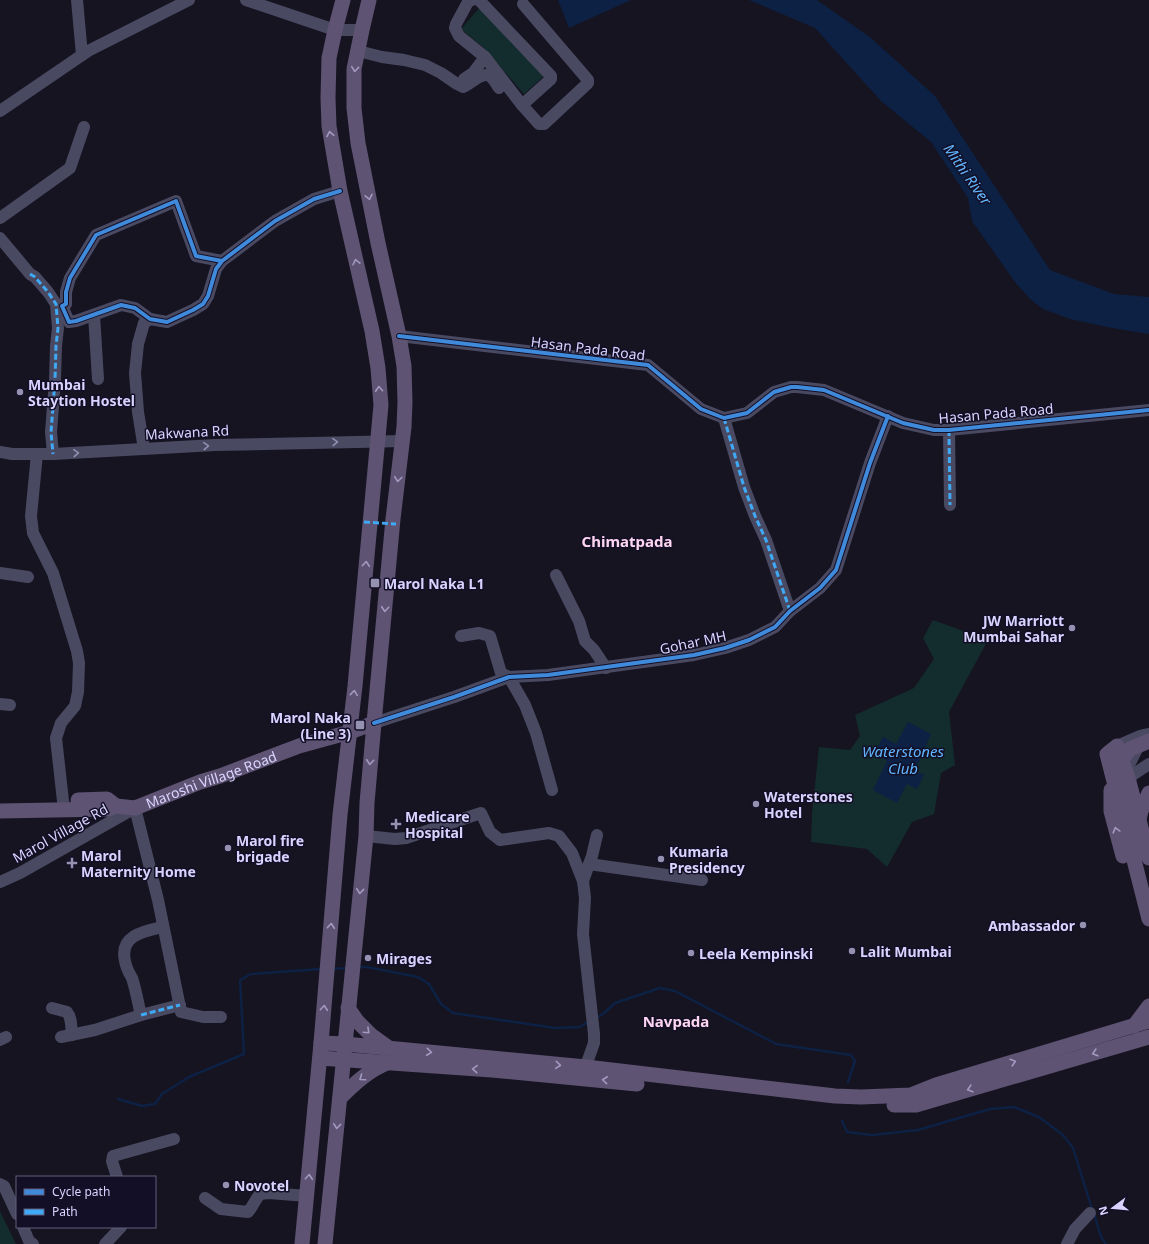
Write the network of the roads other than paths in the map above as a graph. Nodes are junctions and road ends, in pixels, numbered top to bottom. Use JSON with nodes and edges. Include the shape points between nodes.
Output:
{"nodes":[{"id":1,"x":77,"y":0,"type":"edge"},
{"id":2,"x":189,"y":0,"type":"edge"},
{"id":3,"x":246,"y":0,"type":"edge"},
{"id":4,"x":343,"y":0,"type":"edge"},
{"id":5,"x":370,"y":0,"type":"edge"},
{"id":6,"x":472,"y":0,"type":"edge"},
{"id":7,"x":479,"y":0,"type":"edge"},
{"id":8,"x":523,"y":4,"type":"dead end"},
{"id":9,"x":335,"y":30,"type":"junction"},
{"id":10,"x":362,"y":30,"type":"junction"},
{"id":11,"x":358,"y":51,"type":"junction"},
{"id":12,"x":82,"y":55,"type":"junction"},
{"id":13,"x":485,"y":57,"type":"junction"},
{"id":14,"x":457,"y":84,"type":"junction"},
{"id":15,"x":506,"y":97,"type":"dead end"},
{"id":16,"x":522,"y":105,"type":"junction"},
{"id":17,"x":0,"y":111,"type":"edge"},
{"id":18,"x":84,"y":127,"type":"dead end"},
{"id":19,"x":340,"y":191,"type":"junction"},
{"id":20,"x":0,"y":218,"type":"edge"},
{"id":21,"x":0,"y":238,"type":"edge"},
{"id":22,"x":222,"y":261,"type":"junction"},
{"id":23,"x":94,"y":315,"type":"junction"},
{"id":24,"x":150,"y":319,"type":"junction"},
{"id":25,"x":400,"y":336,"type":"junction"},
{"id":26,"x":98,"y":379,"type":"dead end"},
{"id":27,"x":1149,"y":410,"type":"edge"},
{"id":28,"x":888,"y":416,"type":"junction"},
{"id":29,"x":724,"y":418,"type":"junction"},
{"id":30,"x":950,"y":430,"type":"junction"},
{"id":31,"x":377,"y":441,"type":"junction"},
{"id":32,"x":402,"y":441,"type":"junction"},
{"id":33,"x":144,"y":449,"type":"junction"},
{"id":34,"x":0,"y":452,"type":"edge"},
{"id":35,"x":37,"y":454,"type":"junction"},
{"id":36,"x":53,"y":454,"type":"junction"},
{"id":37,"x":950,"y":505,"type":"dead end"},
{"id":38,"x":0,"y":573,"type":"edge"},
{"id":39,"x":556,"y":575,"type":"dead end"},
{"id":40,"x":28,"y":577,"type":"dead end"},
{"id":41,"x":790,"y":611,"type":"junction"},
{"id":42,"x":461,"y":636,"type":"dead end"},
{"id":43,"x":606,"y":668,"type":"junction"},
{"id":44,"x":509,"y":677,"type":"junction"},
{"id":45,"x":374,"y":723,"type":"junction"},
{"id":46,"x":350,"y":732,"type":"junction"},
{"id":47,"x":1147,"y":736,"type":"edge"},
{"id":48,"x":1112,"y":750,"type":"junction"},
{"id":49,"x":1149,"y":764,"type":"edge"},
{"id":50,"x":1127,"y":775,"type":"junction"},
{"id":51,"x":552,"y":790,"type":"dead end"},
{"id":52,"x":1117,"y":793,"type":"junction"},
{"id":53,"x":1149,"y":793,"type":"edge"},
{"id":54,"x":342,"y":800,"type":"junction"},
{"id":55,"x":0,"y":802,"type":"edge"},
{"id":56,"x":367,"y":803,"type":"junction"},
{"id":57,"x":63,"y":805,"type":"junction"},
{"id":58,"x":135,"y":808,"type":"junction"},
{"id":59,"x":0,"y":811,"type":"edge"},
{"id":60,"x":597,"y":835,"type":"dead end"},
{"id":61,"x":366,"y":836,"type":"junction"},
{"id":62,"x":1149,"y":858,"type":"edge"},
{"id":63,"x":589,"y":864,"type":"junction"},
{"id":64,"x":702,"y":880,"type":"dead end"},
{"id":65,"x":583,"y":881,"type":"junction"},
{"id":66,"x":0,"y":882,"type":"edge"},
{"id":67,"x":1148,"y":907,"type":"edge"},
{"id":68,"x":163,"y":927,"type":"junction"},
{"id":69,"x":180,"y":1005,"type":"junction"},
{"id":70,"x":1149,"y":1006,"type":"edge"},
{"id":71,"x":52,"y":1008,"type":"dead end"},
{"id":72,"x":348,"y":1008,"type":"junction"},
{"id":73,"x":141,"y":1015,"type":"junction"},
{"id":74,"x":221,"y":1017,"type":"dead end"},
{"id":75,"x":1149,"y":1021,"type":"edge"},
{"id":76,"x":1134,"y":1026,"type":"junction"},
{"id":77,"x":1148,"y":1041,"type":"edge"},
{"id":78,"x":345,"y":1044,"type":"junction"},
{"id":79,"x":320,"y":1050,"type":"junction"},
{"id":80,"x":389,"y":1056,"type":"junction"},
{"id":81,"x":344,"y":1060,"type":"junction"},
{"id":82,"x":584,"y":1072,"type":"junction"},
{"id":83,"x":340,"y":1098,"type":"junction"},
{"id":84,"x":174,"y":1139,"type":"dead end"},
{"id":85,"x":117,"y":1176,"type":"edge"},
{"id":86,"x":0,"y":1184,"type":"edge"},
{"id":87,"x":307,"y":1196,"type":"junction"},
{"id":88,"x":205,"y":1198,"type":"dead end"},
{"id":89,"x":16,"y":1212,"type":"edge"},
{"id":90,"x":1090,"y":1213,"type":"dead end"},
{"id":91,"x":23,"y":1228,"type":"edge"},
{"id":92,"x":120,"y":1228,"type":"edge"},
{"id":93,"x":1071,"y":1242,"type":"edge"},
{"id":94,"x":33,"y":1244,"type":"edge"},
{"id":95,"x":105,"y":1244,"type":"edge"},
{"id":96,"x":302,"y":1244,"type":"edge"},
{"id":97,"x":325,"y":1244,"type":"edge"}],
"edges":[{"from":1,"to":12,"type":"street"},
{"from":2,"to":12,"type":"street"},
{"from":3,"to":9,"type":"street"},
{"from":4,"to":9,"type":"main road"},
{"from":5,"to":10,"type":"main road"},
{"from":6,"to":13,"type":"street","via":[[468,2],[455,28],[459,36]]},
{"from":7,"to":16,"type":"street","via":[[550,76],[551,79]]},
{"from":8,"to":16,"type":"street","via":[[588,83],[544,124],[540,124]]},
{"from":9,"to":10,"type":"street"},
{"from":19,"to":9,"type":"main road","one_way":true,"via":[[329,126],[328,98],[329,58]]},
{"from":10,"to":11,"type":"main road"},
{"from":11,"to":14,"type":"street","via":[[425,65]]},
{"from":11,"to":25,"type":"main road","one_way":true,"via":[[354,68],[354,108],[358,143]]},
{"from":12,"to":17,"type":"street"},
{"from":13,"to":14,"type":"street","via":[[472,73]]},
{"from":13,"to":16,"type":"street"},
{"from":14,"to":15,"type":"street","via":[[464,87],[481,76],[488,75]]},
{"from":18,"to":20,"type":"street","via":[[70,168]]},
{"from":19,"to":22,"type":"street","via":[[314,199],[276,221]]},
{"from":31,"to":19,"type":"main road","one_way":true,"via":[[380,405],[378,368]]},
{"from":21,"to":36,"type":"street","via":[[56,304],[58,328]]},
{"from":22,"to":23,"type":"street","via":[[196,256],[176,201],[96,235],[70,278],[66,304],[62,306],[69,322]]},
{"from":22,"to":24,"type":"street","via":[[216,269],[203,304],[168,322]]},
{"from":23,"to":24,"type":"street","via":[[121,305],[135,308]]},
{"from":23,"to":26,"type":"street"},
{"from":24,"to":33,"type":"street","via":[[144,323],[138,344],[135,373]]},
{"from":25,"to":29,"type":"street","name":"Hasan Pada Road","via":[[648,364],[701,409]]},
{"from":25,"to":32,"type":"main road","via":[[405,402]]},
{"from":27,"to":30,"type":"street","name":"Hasan Pada Road"},
{"from":28,"to":29,"type":"street","name":"Hasan Pada Road","via":[[824,390],[791,387],[774,392],[747,413]]},
{"from":28,"to":30,"type":"street","name":"Hasan Pada Road","via":[[903,423],[934,430]]},
{"from":28,"to":41,"type":"street","name":"Gohar MH","via":[[870,463],[836,570],[820,588]]},
{"from":29,"to":41,"type":"street","via":[[744,487],[766,540]]},
{"from":30,"to":37,"type":"street"},
{"from":31,"to":32,"type":"street","name":"Makwana Rd"},
{"from":33,"to":31,"type":"street","name":"Makwana Rd","one_way":true},
{"from":46,"to":31,"type":"main road","one_way":true},
{"from":32,"to":45,"type":"main road","one_way":true},
{"from":36,"to":33,"type":"street","name":"Makwana Rd","one_way":true},
{"from":34,"to":35,"type":"street","name":"Makwana Rd"},
{"from":35,"to":36,"type":"street","name":"Makwana Rd"},
{"from":35,"to":57,"type":"street","via":[[31,516],[33,533],[53,573],[79,663],[75,706],[61,723],[56,738]]},
{"from":38,"to":40,"type":"street"},
{"from":39,"to":43,"type":"street","via":[[579,621],[585,641]]},
{"from":41,"to":43,"type":"street","name":"Gohar MH","via":[[775,627],[749,640],[724,648]]},
{"from":42,"to":44,"type":"street","via":[[479,633],[490,636],[501,673]]},
{"from":43,"to":44,"type":"street","name":"Gohar MH"},
{"from":44,"to":45,"type":"street","name":"Gohar MH"},
{"from":44,"to":51,"type":"street","via":[[525,705],[536,733]]},
{"from":45,"to":46,"type":"main road","name":"Maroshi Village Road"},
{"from":45,"to":56,"type":"main road","one_way":true},
{"from":46,"to":54,"type":"main road"},
{"from":46,"to":58,"type":"main road","name":"Maroshi Village Road","via":[[299,746]]},
{"from":47,"to":48,"type":"street"},
{"from":47,"to":50,"type":"street"},
{"from":67,"to":47,"type":"main road","one_way":true,"via":[[1125,861],[1111,811],[1111,781],[1120,762],[1130,749]]},
{"from":48,"to":50,"type":"main road"},
{"from":48,"to":52,"type":"main road"},
{"from":49,"to":50,"type":"street"},
{"from":50,"to":52,"type":"street"},
{"from":50,"to":62,"type":"main road"},
{"from":52,"to":67,"type":"main road"},
{"from":53,"to":67,"type":"main road","via":[[1141,811],[1137,837],[1139,865]]},
{"from":54,"to":56,"type":"main road"},
{"from":79,"to":54,"type":"main road","one_way":true},
{"from":55,"to":57,"type":"main road","name":"Maroshi Village Road"},
{"from":56,"to":61,"type":"main road"},
{"from":57,"to":58,"type":"main road","name":"Maroshi Village Road","via":[[108,809],[116,806]]},
{"from":57,"to":59,"type":"main road","name":"Maroshi Village Road"},
{"from":58,"to":66,"type":"street","name":"Marol Village Rd"},
{"from":58,"to":68,"type":"street"},
{"from":60,"to":63,"type":"street"},
{"from":61,"to":65,"type":"street","via":[[406,838],[481,813],[490,832],[500,840],[549,833],[559,836],[572,853]]},
{"from":61,"to":72,"type":"main road","one_way":true},
{"from":63,"to":64,"type":"street"},
{"from":63,"to":65,"type":"street"},
{"from":65,"to":82,"type":"street","via":[[583,934],[594,1034],[594,1043]]},
{"from":68,"to":69,"type":"street"},
{"from":68,"to":73,"type":"street","via":[[136,935],[129,940],[125,950],[125,960]]},
{"from":69,"to":73,"type":"street"},
{"from":69,"to":74,"type":"street","via":[[181,1012]]},
{"from":70,"to":76,"type":"main road"},
{"from":71,"to":73,"type":"street","via":[[69,1014],[71,1020],[66,1036],[95,1030]]},
{"from":72,"to":78,"type":"main road"},
{"from":72,"to":80,"type":"main road","one_way":true},
{"from":75,"to":76,"type":"main road"},
{"from":82,"to":76,"type":"main road","one_way":true,"via":[[835,1096],[911,1095],[936,1085]]},
{"from":77,"to":82,"type":"main road","one_way":true,"via":[[1116,1047],[916,1105],[832,1105]]},
{"from":78,"to":79,"type":"main road"},
{"from":78,"to":80,"type":"main road"},
{"from":78,"to":81,"type":"main road"},
{"from":79,"to":81,"type":"main road"},
{"from":87,"to":79,"type":"main road","one_way":true},
{"from":80,"to":81,"type":"main road"},
{"from":80,"to":82,"type":"main road","via":[[492,1070]]},
{"from":80,"to":83,"type":"main road","one_way":true,"via":[[380,1066],[354,1083]]},
{"from":81,"to":83,"type":"main road"},
{"from":83,"to":97,"type":"main road","one_way":true},
{"from":84,"to":85,"type":"street","via":[[113,1156]]},
{"from":86,"to":89,"type":"street","via":[[4,1186]]},
{"from":87,"to":88,"type":"street","via":[[260,1194],[248,1212],[221,1209]]},
{"from":87,"to":96,"type":"main road"},
{"from":90,"to":93,"type":"street","via":[[1075,1229]]},
{"from":91,"to":94,"type":"street"},
{"from":92,"to":95,"type":"street"}]}
